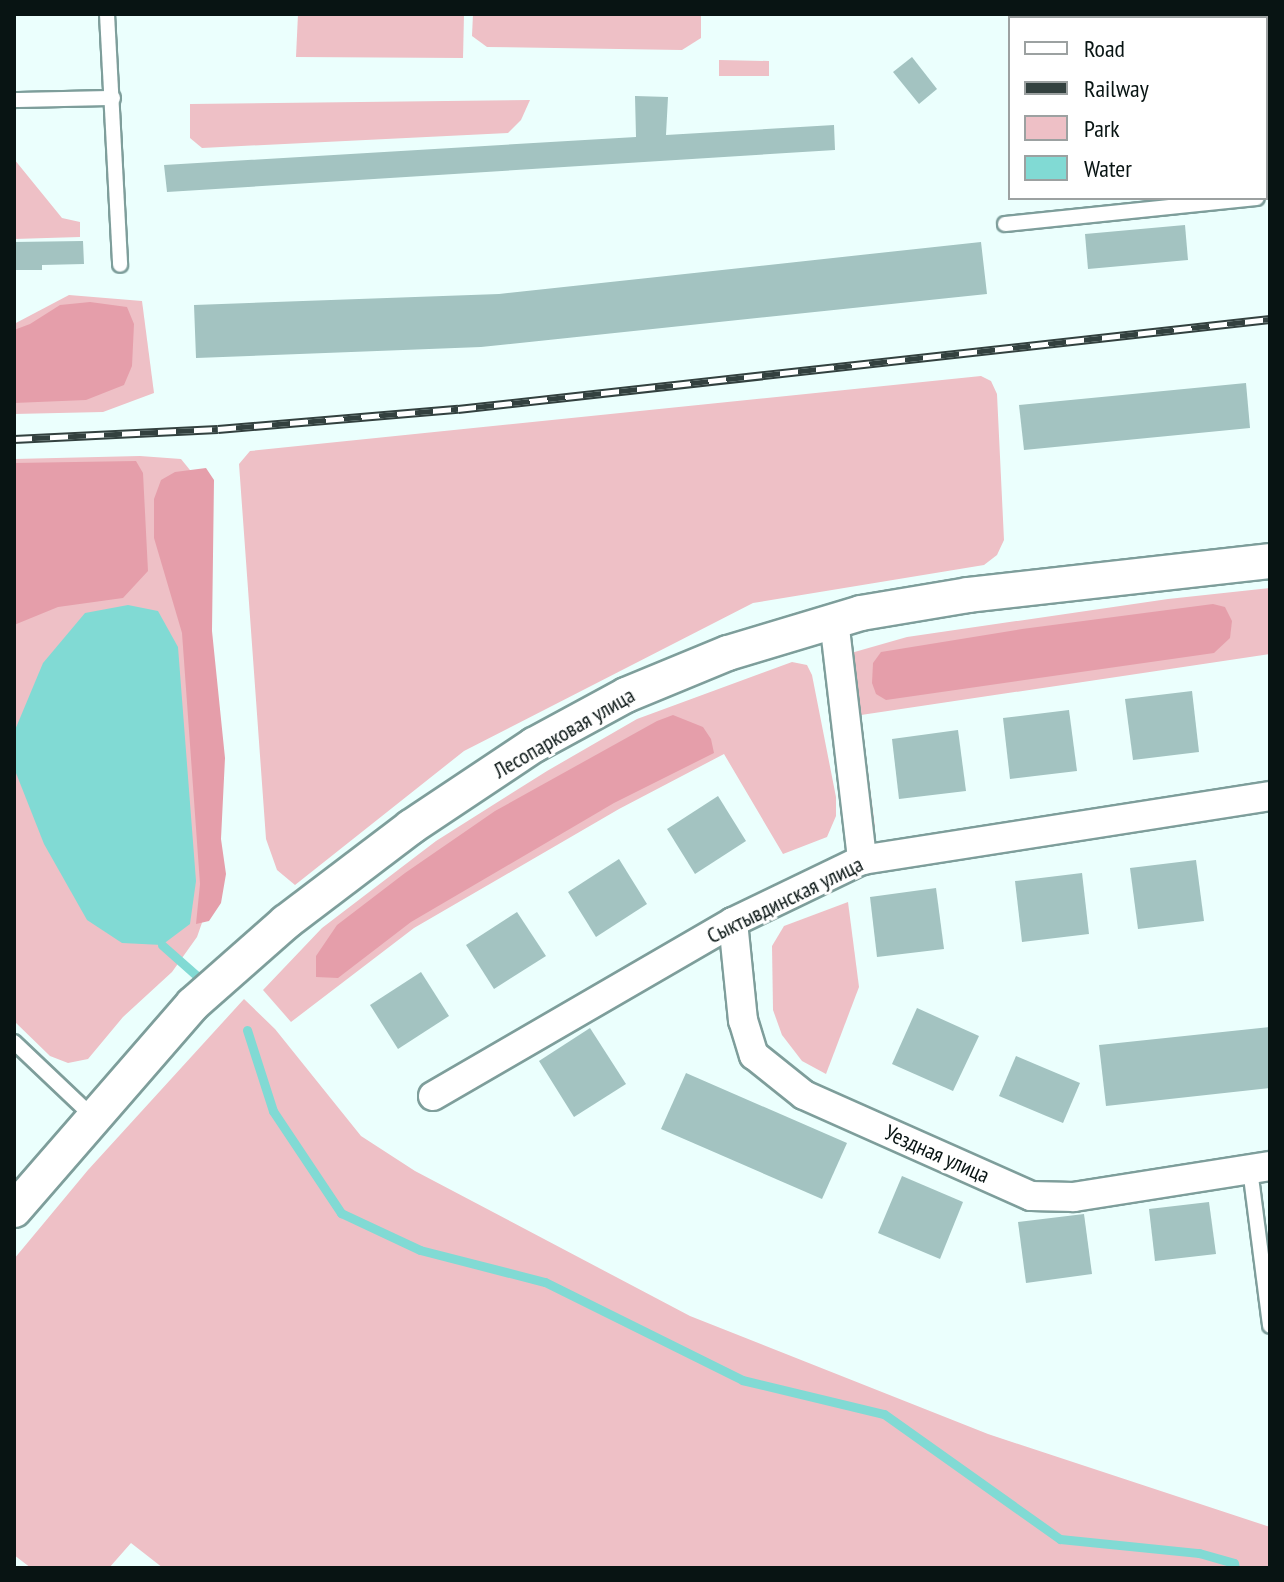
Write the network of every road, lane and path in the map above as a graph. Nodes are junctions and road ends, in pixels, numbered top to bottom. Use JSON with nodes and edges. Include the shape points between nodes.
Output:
{"nodes":[{"id":1,"x":107,"y":14,"type":"edge"},
{"id":2,"x":113,"y":98,"type":"junction"},
{"id":3,"x":14,"y":100,"type":"edge"},
{"id":4,"x":1238,"y":200,"type":"edge"},
{"id":5,"x":1005,"y":224,"type":"dead end"},
{"id":6,"x":120,"y":265,"type":"dead end"},
{"id":7,"x":1270,"y":561,"type":"edge"},
{"id":8,"x":834,"y":620,"type":"junction"},
{"id":9,"x":1270,"y":796,"type":"edge"},
{"id":10,"x":862,"y":860,"type":"junction"},
{"id":11,"x":733,"y":922,"type":"junction"},
{"id":12,"x":14,"y":1042,"type":"edge"},
{"id":13,"x":433,"y":1096,"type":"dead end"},
{"id":14,"x":93,"y":1117,"type":"junction"},
{"id":15,"x":1260,"y":1167,"type":"edge"},
{"id":16,"x":14,"y":1210,"type":"edge"},
{"id":17,"x":1270,"y":1326,"type":"edge"}],
"edges":[{"from":1,"to":2,"type":"lane"},
{"from":2,"to":3,"type":"lane"},
{"from":2,"to":6,"type":"lane"},
{"from":4,"to":5,"type":"lane"},
{"from":7,"to":8,"type":"street","name":"Лесопарковая улица","via":[[968,595]]},
{"from":8,"to":10,"type":"street"},
{"from":8,"to":14,"type":"street","name":"Лесопарковая улица","via":[[728,653],[626,695],[534,745],[411,827],[286,922],[193,1004]]},
{"from":9,"to":10,"type":"street","name":"Сыктывдинская улица"},
{"from":10,"to":11,"type":"street","name":"Сыктывдинская улица"},
{"from":11,"to":13,"type":"street","name":"Сыктывдинская улица"},
{"from":11,"to":15,"type":"street","name":"Уездная улица","via":[[743,1020],[754,1055],[804,1095],[1031,1196],[1074,1197]]},
{"from":12,"to":14,"type":"lane"},
{"from":14,"to":16,"type":"street","name":"Лесопарковая улица"},
{"from":15,"to":17,"type":"lane"}]}
